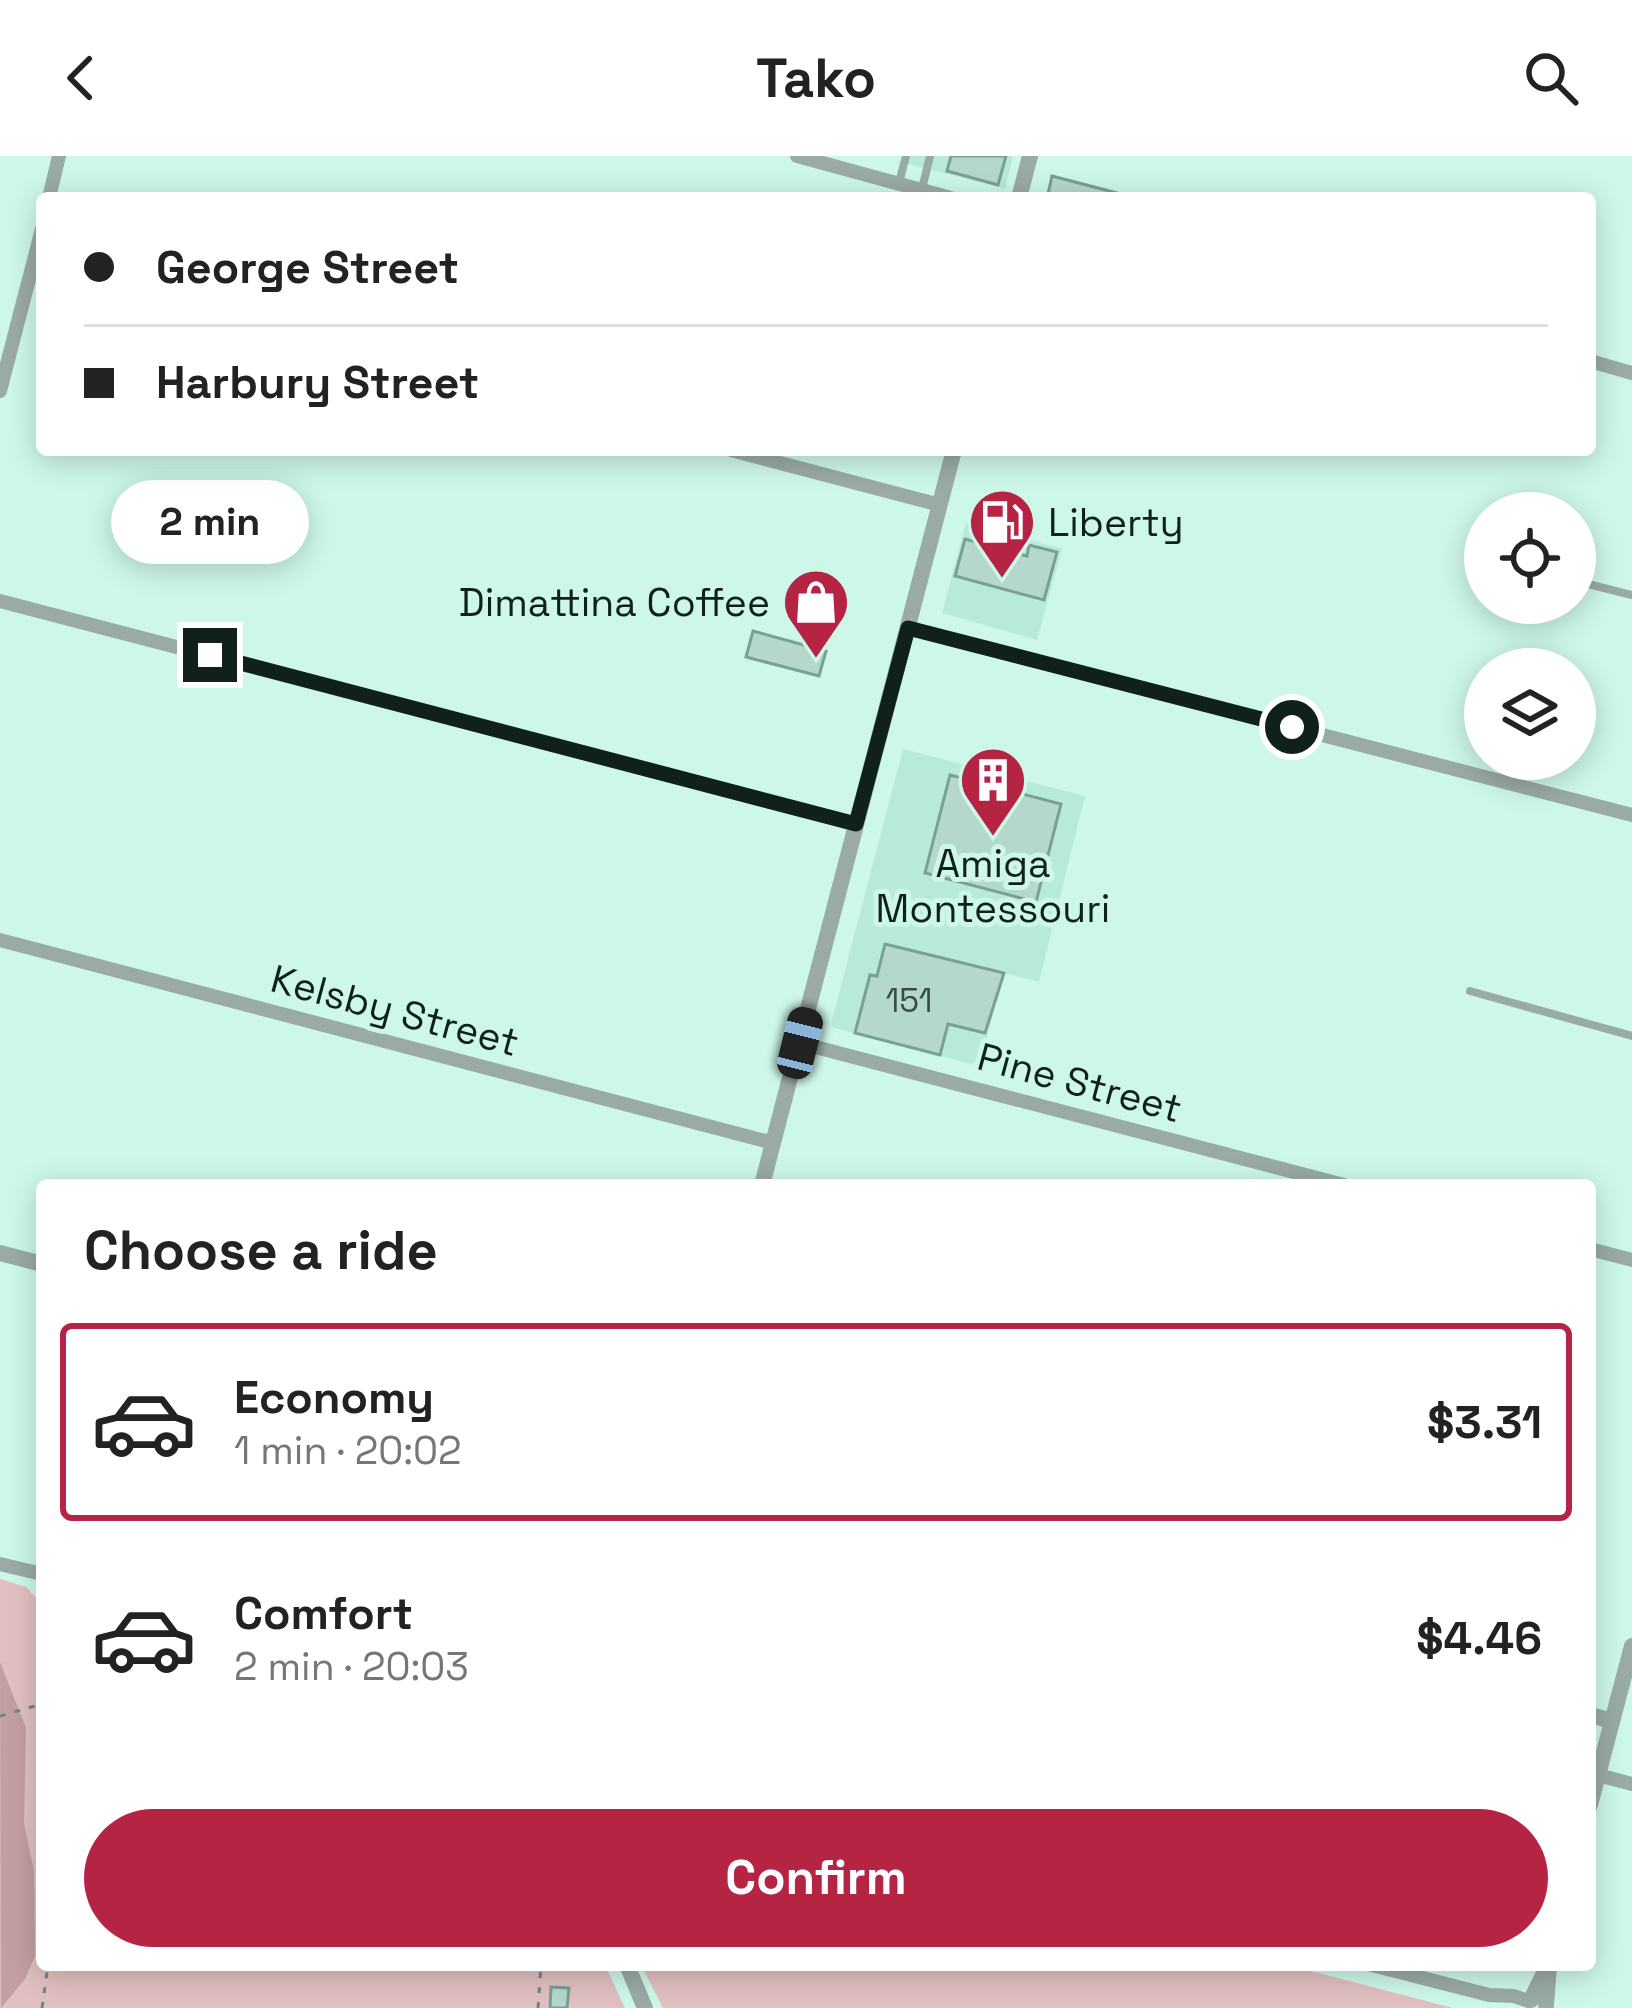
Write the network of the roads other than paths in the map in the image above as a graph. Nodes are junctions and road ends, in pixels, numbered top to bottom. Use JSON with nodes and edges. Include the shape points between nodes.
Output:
{"nodes":[{"id":1,"x":59,"y":156,"type":"edge"},
{"id":2,"x":797,"y":156,"type":"edge"},
{"id":3,"x":906,"y":156,"type":"edge"},
{"id":4,"x":930,"y":156,"type":"edge"},
{"id":5,"x":1030,"y":156,"type":"edge"},
{"id":6,"x":898,"y":184,"type":"junction"},
{"id":7,"x":922,"y":190,"type":"junction"},
{"id":8,"x":50,"y":192,"type":"edge"},
{"id":9,"x":929,"y":192,"type":"edge"},
{"id":10,"x":1021,"y":192,"type":"edge"},
{"id":11,"x":36,"y":274,"type":"edge"},
{"id":12,"x":1596,"y":364,"type":"edge"},
{"id":13,"x":1632,"y":373,"type":"edge"},
{"id":14,"x":0,"y":391,"type":"edge"},
{"id":15,"x":753,"y":456,"type":"edge"},
{"id":16,"x":952,"y":456,"type":"edge"},
{"id":17,"x":940,"y":506,"type":"junction"},
{"id":18,"x":1596,"y":586,"type":"edge"},
{"id":19,"x":1632,"y":595,"type":"edge"},
{"id":20,"x":0,"y":601,"type":"edge"},
{"id":21,"x":908,"y":628,"type":"junction"},
{"id":22,"x":1632,"y":814,"type":"edge"},
{"id":23,"x":856,"y":824,"type":"junction"},
{"id":24,"x":0,"y":940,"type":"edge"},
{"id":25,"x":1469,"y":991,"type":"dead end"},
{"id":26,"x":1632,"y":1036,"type":"edge"},
{"id":27,"x":800,"y":1043,"type":"junction"},
{"id":28,"x":773,"y":1143,"type":"junction"},
{"id":29,"x":764,"y":1179,"type":"edge"},
{"id":30,"x":1321,"y":1179,"type":"edge"},
{"id":31,"x":1596,"y":1251,"type":"edge"},
{"id":32,"x":0,"y":1253,"type":"edge"},
{"id":33,"x":1632,"y":1260,"type":"edge"},
{"id":34,"x":36,"y":1262,"type":"edge"},
{"id":35,"x":0,"y":1564,"type":"edge"},
{"id":36,"x":36,"y":1573,"type":"edge"},
{"id":37,"x":1632,"y":1646,"type":"edge"},
{"id":38,"x":1596,"y":1717,"type":"edge"},
{"id":39,"x":1612,"y":1721,"type":"junction"},
{"id":40,"x":1598,"y":1775,"type":"junction"},
{"id":41,"x":1596,"y":1782,"type":"edge"},
{"id":42,"x":1632,"y":1784,"type":"edge"},
{"id":43,"x":618,"y":1971,"type":"edge"},
{"id":44,"x":630,"y":1971,"type":"edge"},
{"id":45,"x":1395,"y":1971,"type":"edge"},
{"id":46,"x":1547,"y":1971,"type":"edge"},
{"id":47,"x":1489,"y":1995,"type":"junction"},
{"id":48,"x":1534,"y":2004,"type":"edge"},
{"id":49,"x":632,"y":2008,"type":"edge"},
{"id":50,"x":645,"y":2008,"type":"edge"},
{"id":51,"x":1509,"y":2008,"type":"edge"}],
"edges":[{"from":1,"to":8,"type":"street"},
{"from":2,"to":6,"type":"street"},
{"from":3,"to":6,"type":"lane"},
{"from":4,"to":7,"type":"lane"},
{"from":5,"to":10,"type":"street"},
{"from":6,"to":7,"type":"street"},
{"from":7,"to":9,"type":"street"},
{"from":11,"to":14,"type":"street"},
{"from":12,"to":13,"type":"street"},
{"from":15,"to":17,"type":"street"},
{"from":16,"to":17,"type":"street"},
{"from":17,"to":21,"type":"street"},
{"from":18,"to":19,"type":"lane"},
{"from":20,"to":23,"type":"street"},
{"from":21,"to":22,"type":"street"},
{"from":21,"to":23,"type":"street"},
{"from":23,"to":27,"type":"street"},
{"from":24,"to":28,"type":"street","name":"Kelsby Street"},
{"from":25,"to":26,"type":"lane"},
{"from":27,"to":28,"type":"street"},
{"from":27,"to":30,"type":"street","name":"Pine Street"},
{"from":28,"to":29,"type":"street"},
{"from":31,"to":33,"type":"street"},
{"from":32,"to":34,"type":"street"},
{"from":35,"to":36,"type":"street"},
{"from":37,"to":39,"type":"street"},
{"from":38,"to":39,"type":"street"},
{"from":39,"to":40,"type":"street"},
{"from":40,"to":41,"type":"street"},
{"from":40,"to":42,"type":"street"},
{"from":43,"to":49,"type":"street"},
{"from":44,"to":50,"type":"street"},
{"from":45,"to":47,"type":"street"},
{"from":46,"to":48,"type":"street"},
{"from":47,"to":48,"type":"street"},
{"from":47,"to":51,"type":"street"}]}
